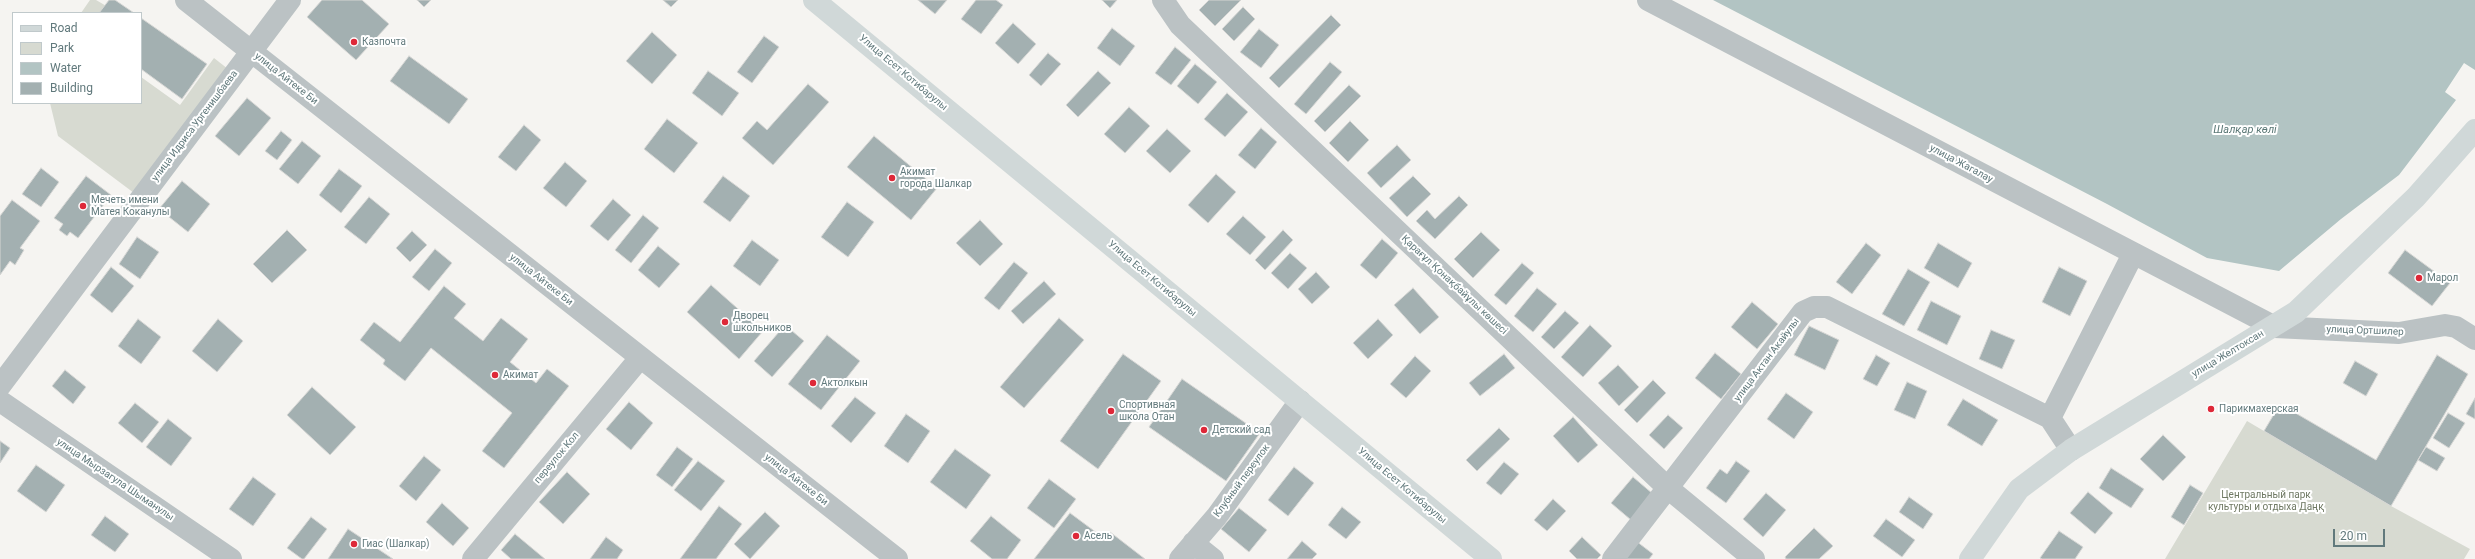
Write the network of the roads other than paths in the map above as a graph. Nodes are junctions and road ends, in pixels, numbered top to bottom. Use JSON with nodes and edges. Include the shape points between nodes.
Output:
{"nodes":[{"id":1,"x":186,"y":0,"type":"edge"},
{"id":2,"x":290,"y":0,"type":"edge"},
{"id":3,"x":814,"y":0,"type":"edge"},
{"id":4,"x":1163,"y":0,"type":"edge"},
{"id":5,"x":1648,"y":0,"type":"edge"},
{"id":6,"x":250,"y":51,"type":"junction"},
{"id":7,"x":2475,"y":130,"type":"edge"},
{"id":8,"x":2133,"y":254,"type":"junction"},
{"id":9,"x":2275,"y":326,"type":"junction"},
{"id":10,"x":2475,"y":338,"type":"edge"},
{"id":11,"x":640,"y":358,"type":"junction"},
{"id":12,"x":0,"y":386,"type":"edge"},
{"id":13,"x":0,"y":401,"type":"edge"},
{"id":14,"x":1300,"y":402,"type":"junction"},
{"id":15,"x":2050,"y":418,"type":"junction"},
{"id":16,"x":2071,"y":450,"type":"junction"},
{"id":17,"x":1669,"y":488,"type":"junction"},
{"id":18,"x":1187,"y":551,"type":"edge"},
{"id":19,"x":887,"y":556,"type":"edge"},
{"id":20,"x":231,"y":559,"type":"edge"},
{"id":21,"x":473,"y":559,"type":"edge"},
{"id":22,"x":1214,"y":559,"type":"edge"},
{"id":23,"x":1491,"y":559,"type":"edge"},
{"id":24,"x":1613,"y":559,"type":"edge"},
{"id":25,"x":1754,"y":559,"type":"edge"},
{"id":26,"x":1970,"y":559,"type":"edge"}],
"edges":[{"from":1,"to":6,"type":"street","name":"улица Айтеке Би"},
{"from":2,"to":6,"type":"street","name":"улица Идриса Ургенишбаева"},
{"from":3,"to":14,"type":"main road","name":"Улица Есет Котибарулы"},
{"from":4,"to":17,"type":"street","name":"Қарағұл Қонақбайұлы көшесі","via":[[1180,25]]},
{"from":5,"to":8,"type":"street","name":"улица Жагалау"},
{"from":6,"to":11,"type":"street","name":"улица Айтеке Би"},
{"from":6,"to":12,"type":"street","name":"улица Идриса Ургенишбаева"},
{"from":7,"to":9,"type":"main road","name":"улица Желтоксан","via":[[2416,197],[2296,312]]},
{"from":8,"to":9,"type":"street","name":"улица Жагалау"},
{"from":8,"to":15,"type":"street"},
{"from":9,"to":10,"type":"street","name":"улица Ортшилер","via":[[2399,333],[2445,325],[2456,327]]},
{"from":9,"to":16,"type":"main road","name":"улица Желтоксан"},
{"from":11,"to":19,"type":"street","name":"улица Айтеке Би"},
{"from":11,"to":21,"type":"street","name":"переулок Кол"},
{"from":13,"to":20,"type":"street","name":"улица Мырзагула Шыманулы"},
{"from":14,"to":18,"type":"street","name":"Клубный переулок","via":[[1217,516]]},
{"from":14,"to":23,"type":"main road","name":"Улица Есет Котибарулы"},
{"from":15,"to":16,"type":"street"},
{"from":15,"to":17,"type":"street","name":"улица Актан Акайулы","via":[[1827,307],[1814,307],[1803,312]]},
{"from":16,"to":26,"type":"main road","name":"улица Желтоксан","via":[[2019,489]]},
{"from":17,"to":24,"type":"street","name":"улица Актан Акайулы"},
{"from":17,"to":25,"type":"street","name":"Қарағұл Қонақбайұлы көшесі"},
{"from":18,"to":22,"type":"street"}]}
